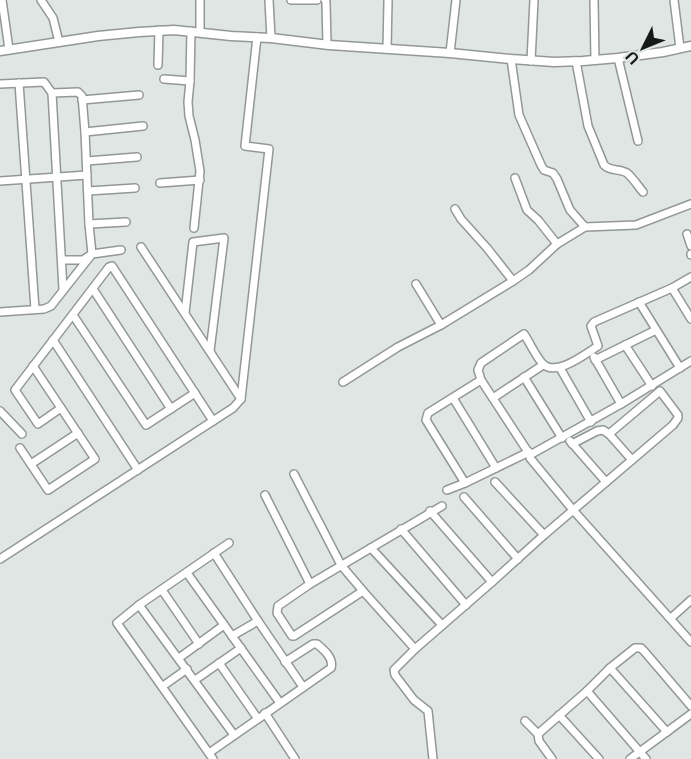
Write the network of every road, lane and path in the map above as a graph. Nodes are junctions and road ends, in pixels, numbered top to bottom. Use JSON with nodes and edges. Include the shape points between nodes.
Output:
{"nodes":[{"id":1,"x":2,"y":0,"type":"edge"},
{"id":2,"x":41,"y":0,"type":"edge"},
{"id":3,"x":200,"y":0,"type":"edge"},
{"id":4,"x":268,"y":0,"type":"edge"},
{"id":5,"x":291,"y":0,"type":"edge"},
{"id":6,"x":317,"y":0,"type":"edge"},
{"id":7,"x":325,"y":0,"type":"edge"},
{"id":8,"x":456,"y":0,"type":"edge"},
{"id":9,"x":534,"y":0,"type":"edge"},
{"id":10,"x":594,"y":0,"type":"edge"},
{"id":11,"x":674,"y":0,"type":"edge"},
{"id":12,"x":388,"y":1,"type":"edge"},
{"id":13,"x":159,"y":30,"type":"junction"},
{"id":14,"x":190,"y":32,"type":"junction"},
{"id":15,"x":200,"y":32,"type":"junction"},
{"id":16,"x":257,"y":37,"type":"junction"},
{"id":17,"x":271,"y":38,"type":"junction"},
{"id":18,"x":59,"y":42,"type":"junction"},
{"id":19,"x":327,"y":45,"type":"junction"},
{"id":20,"x":691,"y":46,"type":"edge"},
{"id":21,"x":680,"y":48,"type":"junction"},
{"id":22,"x":387,"y":49,"type":"junction"},
{"id":23,"x":4,"y":50,"type":"edge"},
{"id":24,"x":450,"y":53,"type":"junction"},
{"id":25,"x":618,"y":58,"type":"junction"},
{"id":26,"x":511,"y":59,"type":"junction"},
{"id":27,"x":595,"y":60,"type":"junction"},
{"id":28,"x":531,"y":61,"type":"junction"},
{"id":29,"x":576,"y":61,"type":"junction"},
{"id":30,"x":158,"y":65,"type":"dead end"},
{"id":31,"x":164,"y":79,"type":"dead end"},
{"id":32,"x":190,"y":81,"type":"junction"},
{"id":33,"x":19,"y":82,"type":"junction"},
{"id":34,"x":0,"y":84,"type":"edge"},
{"id":35,"x":52,"y":93,"type":"junction"},
{"id":36,"x":140,"y":95,"type":"dead end"},
{"id":37,"x":82,"y":100,"type":"junction"},
{"id":38,"x":143,"y":126,"type":"dead end"},
{"id":39,"x":85,"y":132,"type":"junction"},
{"id":40,"x":638,"y":141,"type":"dead end"},
{"id":41,"x":137,"y":157,"type":"dead end"},
{"id":42,"x":87,"y":161,"type":"junction"},
{"id":43,"x":87,"y":175,"type":"junction"},
{"id":44,"x":56,"y":176,"type":"junction"},
{"id":45,"x":515,"y":178,"type":"dead end"},
{"id":46,"x":26,"y":179,"type":"junction"},
{"id":47,"x":200,"y":180,"type":"junction"},
{"id":48,"x":0,"y":181,"type":"edge"},
{"id":49,"x":160,"y":183,"type":"dead end"},
{"id":50,"x":135,"y":188,"type":"dead end"},
{"id":51,"x":88,"y":190,"type":"junction"},
{"id":52,"x":643,"y":192,"type":"dead end"},
{"id":53,"x":691,"y":204,"type":"edge"},
{"id":54,"x":455,"y":209,"type":"dead end"},
{"id":55,"x":126,"y":222,"type":"dead end"},
{"id":56,"x":89,"y":224,"type":"junction"},
{"id":57,"x":585,"y":227,"type":"junction"},
{"id":58,"x":194,"y":228,"type":"dead end"},
{"id":59,"x":687,"y":234,"type":"dead end"},
{"id":60,"x":557,"y":244,"type":"junction"},
{"id":61,"x":691,"y":246,"type":"edge"},
{"id":62,"x":141,"y":247,"type":"dead end"},
{"id":63,"x":121,"y":250,"type":"dead end"},
{"id":64,"x":92,"y":254,"type":"junction"},
{"id":65,"x":62,"y":260,"type":"junction"},
{"id":66,"x":691,"y":277,"type":"edge"},
{"id":67,"x":513,"y":281,"type":"junction"},
{"id":68,"x":416,"y":284,"type":"dead end"},
{"id":69,"x":672,"y":288,"type":"junction"},
{"id":70,"x":63,"y":289,"type":"junction"},
{"id":71,"x":93,"y":289,"type":"junction"},
{"id":72,"x":639,"y":302,"type":"junction"},
{"id":73,"x":35,"y":309,"type":"junction"},
{"id":74,"x":0,"y":312,"type":"edge"},
{"id":75,"x":185,"y":313,"type":"junction"},
{"id":76,"x":73,"y":315,"type":"junction"},
{"id":77,"x":691,"y":319,"type":"edge"},
{"id":78,"x":441,"y":325,"type":"junction"},
{"id":79,"x":656,"y":330,"type":"junction"},
{"id":80,"x":53,"y":340,"type":"junction"},
{"id":81,"x":625,"y":345,"type":"junction"},
{"id":82,"x":598,"y":346,"type":"junction"},
{"id":83,"x":210,"y":351,"type":"junction"},
{"id":84,"x":591,"y":351,"type":"junction"},
{"id":85,"x":603,"y":356,"type":"junction"},
{"id":86,"x":596,"y":360,"type":"junction"},
{"id":87,"x":691,"y":361,"type":"edge"},
{"id":88,"x":543,"y":365,"type":"junction"},
{"id":89,"x":33,"y":366,"type":"junction"},
{"id":90,"x":561,"y":368,"type":"junction"},
{"id":91,"x":680,"y":368,"type":"junction"},
{"id":92,"x":524,"y":377,"type":"junction"},
{"id":93,"x":481,"y":380,"type":"junction"},
{"id":94,"x":343,"y":382,"type":"dead end"},
{"id":95,"x":654,"y":385,"type":"junction"},
{"id":96,"x":660,"y":391,"type":"junction"},
{"id":97,"x":195,"y":393,"type":"junction"},
{"id":98,"x":453,"y":398,"type":"junction"},
{"id":99,"x":493,"y":398,"type":"junction"},
{"id":100,"x":241,"y":399,"type":"junction"},
{"id":101,"x":621,"y":404,"type":"junction"},
{"id":102,"x":61,"y":408,"type":"junction"},
{"id":103,"x":171,"y":408,"type":"junction"},
{"id":104,"x":0,"y":411,"type":"edge"},
{"id":105,"x":213,"y":421,"type":"junction"},
{"id":106,"x":591,"y":422,"type":"junction"},
{"id":107,"x":78,"y":433,"type":"junction"},
{"id":108,"x":22,"y":434,"type":"dead end"},
{"id":109,"x":609,"y":434,"type":"junction"},
{"id":110,"x":564,"y":437,"type":"junction"},
{"id":111,"x":572,"y":444,"type":"junction"},
{"id":112,"x":20,"y":448,"type":"dead end"},
{"id":113,"x":530,"y":453,"type":"junction"},
{"id":114,"x":633,"y":460,"type":"junction"},
{"id":115,"x":31,"y":464,"type":"junction"},
{"id":116,"x":496,"y":468,"type":"junction"},
{"id":117,"x":138,"y":470,"type":"junction"},
{"id":118,"x":294,"y":474,"type":"dead end"},
{"id":119,"x":495,"y":482,"type":"dead end"},
{"id":120,"x":465,"y":483,"type":"junction"},
{"id":121,"x":606,"y":483,"type":"junction"},
{"id":122,"x":447,"y":490,"type":"dead end"},
{"id":123,"x":265,"y":495,"type":"dead end"},
{"id":124,"x":464,"y":497,"type":"dead end"},
{"id":125,"x":442,"y":506,"type":"dead end"},
{"id":126,"x":573,"y":510,"type":"junction"},
{"id":127,"x":430,"y":511,"type":"junction"},
{"id":128,"x":401,"y":529,"type":"junction"},
{"id":129,"x":544,"y":535,"type":"junction"},
{"id":130,"x":229,"y":543,"type":"dead end"},
{"id":131,"x":371,"y":548,"type":"junction"},
{"id":132,"x":214,"y":553,"type":"junction"},
{"id":133,"x":0,"y":559,"type":"edge"},
{"id":134,"x":518,"y":559,"type":"junction"},
{"id":135,"x":341,"y":565,"type":"junction"},
{"id":136,"x":187,"y":573,"type":"junction"},
{"id":137,"x":492,"y":582,"type":"junction"},
{"id":138,"x":310,"y":584,"type":"junction"},
{"id":139,"x":162,"y":590,"type":"junction"},
{"id":140,"x":363,"y":591,"type":"junction"},
{"id":141,"x":691,"y":600,"type":"edge"},
{"id":142,"x":139,"y":605,"type":"junction"},
{"id":143,"x":466,"y":605,"type":"junction"},
{"id":144,"x":671,"y":618,"type":"junction"},
{"id":145,"x":258,"y":621,"type":"junction"},
{"id":146,"x":224,"y":625,"type":"junction"},
{"id":147,"x":442,"y":625,"type":"junction"},
{"id":148,"x":231,"y":636,"type":"junction"},
{"id":149,"x":691,"y":642,"type":"edge"},
{"id":150,"x":199,"y":644,"type":"junction"},
{"id":151,"x":241,"y":648,"type":"junction"},
{"id":152,"x":415,"y":649,"type":"junction"},
{"id":153,"x":178,"y":658,"type":"junction"},
{"id":154,"x":285,"y":662,"type":"junction"},
{"id":155,"x":219,"y":663,"type":"junction"},
{"id":156,"x":610,"y":668,"type":"junction"},
{"id":157,"x":187,"y":669,"type":"junction"},
{"id":158,"x":195,"y":680,"type":"junction"},
{"id":159,"x":163,"y":686,"type":"junction"},
{"id":160,"x":303,"y":687,"type":"junction"},
{"id":161,"x":586,"y":691,"type":"junction"},
{"id":162,"x":280,"y":703,"type":"junction"},
{"id":163,"x":691,"y":706,"type":"edge"},
{"id":164,"x":265,"y":713,"type":"junction"},
{"id":165,"x":691,"y":714,"type":"edge"},
{"id":166,"x":560,"y":715,"type":"junction"},
{"id":167,"x":258,"y":719,"type":"junction"},
{"id":168,"x":525,"y":721,"type":"dead end"},
{"id":169,"x":667,"y":732,"type":"junction"},
{"id":170,"x":538,"y":734,"type":"junction"},
{"id":171,"x":234,"y":735,"type":"junction"},
{"id":172,"x":640,"y":752,"type":"junction"},
{"id":173,"x":211,"y":756,"type":"edge"},
{"id":174,"x":295,"y":759,"type":"edge"},
{"id":175,"x":433,"y":759,"type":"edge"},
{"id":176,"x":552,"y":759,"type":"edge"},
{"id":177,"x":599,"y":759,"type":"edge"},
{"id":178,"x":630,"y":759,"type":"edge"},
{"id":179,"x":646,"y":759,"type":"edge"}],
"edges":[{"from":1,"to":23,"type":"street"},
{"from":2,"to":18,"type":"street","via":[[51,14]]},
{"from":3,"to":15,"type":"street"},
{"from":4,"to":17,"type":"street"},
{"from":5,"to":6,"type":"street"},
{"from":7,"to":19,"type":"street"},
{"from":8,"to":24,"type":"street"},
{"from":9,"to":28,"type":"street"},
{"from":10,"to":27,"type":"street"},
{"from":11,"to":21,"type":"street"},
{"from":12,"to":22,"type":"street"},
{"from":13,"to":14,"type":"street"},
{"from":13,"to":18,"type":"street"},
{"from":13,"to":30,"type":"street"},
{"from":14,"to":15,"type":"street"},
{"from":14,"to":32,"type":"street"},
{"from":15,"to":16,"type":"street"},
{"from":16,"to":17,"type":"street"},
{"from":16,"to":100,"type":"street","via":[[245,146],[269,149]]},
{"from":17,"to":19,"type":"street"},
{"from":18,"to":23,"type":"street"},
{"from":19,"to":22,"type":"street"},
{"from":20,"to":21,"type":"street"},
{"from":21,"to":25,"type":"street"},
{"from":22,"to":24,"type":"street"},
{"from":24,"to":26,"type":"street"},
{"from":25,"to":27,"type":"street"},
{"from":25,"to":40,"type":"street"},
{"from":26,"to":28,"type":"street"},
{"from":26,"to":57,"type":"street","via":[[519,115],[526,132],[544,170],[553,173],[570,210]]},
{"from":27,"to":29,"type":"street"},
{"from":28,"to":29,"type":"street"},
{"from":29,"to":52,"type":"street","via":[[588,126],[604,165],[626,173]]},
{"from":31,"to":32,"type":"street"},
{"from":32,"to":47,"type":"street","via":[[189,116]]},
{"from":33,"to":34,"type":"street"},
{"from":33,"to":35,"type":"street","via":[[44,82]]},
{"from":33,"to":46,"type":"street"},
{"from":35,"to":37,"type":"street","via":[[78,92]]},
{"from":35,"to":44,"type":"street"},
{"from":36,"to":37,"type":"street"},
{"from":37,"to":39,"type":"street"},
{"from":38,"to":39,"type":"street"},
{"from":39,"to":42,"type":"street"},
{"from":41,"to":42,"type":"street"},
{"from":42,"to":43,"type":"street"},
{"from":43,"to":44,"type":"street"},
{"from":43,"to":51,"type":"street"},
{"from":44,"to":46,"type":"street"},
{"from":44,"to":65,"type":"street"},
{"from":45,"to":60,"type":"street","via":[[527,210]]},
{"from":46,"to":48,"type":"street"},
{"from":46,"to":73,"type":"street"},
{"from":47,"to":49,"type":"street"},
{"from":47,"to":58,"type":"street"},
{"from":50,"to":51,"type":"street"},
{"from":51,"to":56,"type":"street"},
{"from":53,"to":57,"type":"street","via":[[636,225]]},
{"from":54,"to":67,"type":"street"},
{"from":55,"to":56,"type":"street"},
{"from":56,"to":64,"type":"street"},
{"from":57,"to":60,"type":"street"},
{"from":59,"to":61,"type":"street"},
{"from":60,"to":67,"type":"street"},
{"from":62,"to":75,"type":"street"},
{"from":63,"to":64,"type":"street"},
{"from":64,"to":65,"type":"street","via":[[83,260]]},
{"from":64,"to":70,"type":"street"},
{"from":65,"to":70,"type":"street"},
{"from":66,"to":69,"type":"street"},
{"from":67,"to":78,"type":"street"},
{"from":68,"to":78,"type":"street"},
{"from":69,"to":72,"type":"street"},
{"from":69,"to":77,"type":"street"},
{"from":70,"to":73,"type":"street","via":[[51,306]]},
{"from":71,"to":76,"type":"street"},
{"from":71,"to":97,"type":"street","via":[[113,266]]},
{"from":71,"to":103,"type":"street"},
{"from":72,"to":79,"type":"street"},
{"from":72,"to":82,"type":"street","via":[[594,322],[591,326]]},
{"from":73,"to":74,"type":"street"},
{"from":75,"to":83,"type":"street"},
{"from":75,"to":83,"type":"street","via":[[193,242],[224,238]]},
{"from":76,"to":80,"type":"street"},
{"from":76,"to":103,"type":"street","via":[[146,425]]},
{"from":78,"to":94,"type":"street"},
{"from":79,"to":81,"type":"street"},
{"from":79,"to":91,"type":"street"},
{"from":80,"to":89,"type":"street"},
{"from":80,"to":117,"type":"street"},
{"from":81,"to":85,"type":"street"},
{"from":81,"to":95,"type":"street"},
{"from":82,"to":84,"type":"street"},
{"from":82,"to":85,"type":"street"},
{"from":83,"to":100,"type":"street"},
{"from":84,"to":86,"type":"street"},
{"from":84,"to":90,"type":"street"},
{"from":85,"to":86,"type":"street"},
{"from":86,"to":101,"type":"street"},
{"from":87,"to":91,"type":"street"},
{"from":88,"to":90,"type":"street"},
{"from":88,"to":92,"type":"street"},
{"from":88,"to":93,"type":"street","via":[[524,334],[481,363]]},
{"from":89,"to":102,"type":"street"},
{"from":89,"to":102,"type":"street","via":[[15,390],[38,424]]},
{"from":90,"to":106,"type":"street"},
{"from":91,"to":95,"type":"street"},
{"from":92,"to":99,"type":"street"},
{"from":92,"to":110,"type":"street"},
{"from":93,"to":98,"type":"street"},
{"from":93,"to":99,"type":"street"},
{"from":95,"to":96,"type":"street"},
{"from":95,"to":101,"type":"street"},
{"from":96,"to":109,"type":"street"},
{"from":96,"to":114,"type":"street","via":[[678,418]]},
{"from":97,"to":103,"type":"street"},
{"from":97,"to":105,"type":"street"},
{"from":98,"to":116,"type":"street"},
{"from":98,"to":120,"type":"street","via":[[428,413],[426,420]]},
{"from":99,"to":113,"type":"street"},
{"from":100,"to":105,"type":"street"},
{"from":101,"to":106,"type":"street"},
{"from":102,"to":107,"type":"street"},
{"from":104,"to":108,"type":"street"},
{"from":105,"to":117,"type":"street"},
{"from":106,"to":110,"type":"street"},
{"from":107,"to":115,"type":"street"},
{"from":107,"to":115,"type":"street","via":[[95,459],[58,484],[48,490]]},
{"from":109,"to":111,"type":"street","via":[[597,431]]},
{"from":109,"to":114,"type":"street"},
{"from":110,"to":111,"type":"street"},
{"from":110,"to":113,"type":"street"},
{"from":111,"to":121,"type":"street"},
{"from":112,"to":115,"type":"street"},
{"from":113,"to":116,"type":"street"},
{"from":113,"to":126,"type":"street","via":[[531,460]]},
{"from":114,"to":121,"type":"street"},
{"from":116,"to":120,"type":"street"},
{"from":117,"to":133,"type":"street"},
{"from":118,"to":135,"type":"street"},
{"from":119,"to":129,"type":"street"},
{"from":120,"to":122,"type":"street"},
{"from":121,"to":126,"type":"street"},
{"from":123,"to":138,"type":"street"},
{"from":124,"to":134,"type":"street"},
{"from":125,"to":127,"type":"street"},
{"from":126,"to":129,"type":"street"},
{"from":126,"to":144,"type":"street"},
{"from":127,"to":128,"type":"street"},
{"from":127,"to":137,"type":"street"},
{"from":128,"to":131,"type":"street"},
{"from":128,"to":143,"type":"street"},
{"from":129,"to":134,"type":"street"},
{"from":130,"to":132,"type":"street"},
{"from":131,"to":135,"type":"street"},
{"from":131,"to":147,"type":"street"},
{"from":132,"to":136,"type":"street"},
{"from":132,"to":145,"type":"street"},
{"from":134,"to":137,"type":"street"},
{"from":135,"to":138,"type":"street"},
{"from":135,"to":140,"type":"street"},
{"from":136,"to":139,"type":"street"},
{"from":136,"to":146,"type":"street"},
{"from":137,"to":143,"type":"street"},
{"from":138,"to":140,"type":"street","via":[[278,606],[277,613],[292,636]]},
{"from":139,"to":142,"type":"street"},
{"from":139,"to":150,"type":"street"},
{"from":140,"to":152,"type":"street"},
{"from":141,"to":144,"type":"street"},
{"from":142,"to":153,"type":"street"},
{"from":142,"to":159,"type":"street","via":[[117,623]]},
{"from":143,"to":147,"type":"street"},
{"from":144,"to":149,"type":"street"},
{"from":145,"to":148,"type":"street"},
{"from":145,"to":154,"type":"street"},
{"from":146,"to":148,"type":"street"},
{"from":146,"to":150,"type":"street"},
{"from":147,"to":152,"type":"street"},
{"from":148,"to":151,"type":"street"},
{"from":150,"to":153,"type":"street"},
{"from":151,"to":155,"type":"street"},
{"from":151,"to":162,"type":"street"},
{"from":152,"to":175,"type":"street","via":[[395,667],[394,673],[428,711]]},
{"from":153,"to":157,"type":"street"},
{"from":154,"to":160,"type":"street"},
{"from":154,"to":160,"type":"street","via":[[313,644],[331,660],[331,668]]},
{"from":155,"to":158,"type":"street"},
{"from":155,"to":167,"type":"street"},
{"from":156,"to":161,"type":"street"},
{"from":156,"to":163,"type":"street","via":[[635,648],[641,648]]},
{"from":156,"to":169,"type":"street"},
{"from":157,"to":158,"type":"street"},
{"from":157,"to":159,"type":"street"},
{"from":158,"to":171,"type":"street"},
{"from":159,"to":173,"type":"street"},
{"from":160,"to":162,"type":"street"},
{"from":161,"to":166,"type":"street"},
{"from":161,"to":172,"type":"street"},
{"from":162,"to":164,"type":"street"},
{"from":164,"to":167,"type":"street"},
{"from":164,"to":174,"type":"street"},
{"from":165,"to":169,"type":"street"},
{"from":166,"to":170,"type":"street"},
{"from":166,"to":177,"type":"street"},
{"from":167,"to":171,"type":"street"},
{"from":168,"to":170,"type":"street"},
{"from":169,"to":172,"type":"street"},
{"from":170,"to":176,"type":"street"},
{"from":171,"to":173,"type":"street"},
{"from":172,"to":178,"type":"street"},
{"from":172,"to":179,"type":"street"}]}
